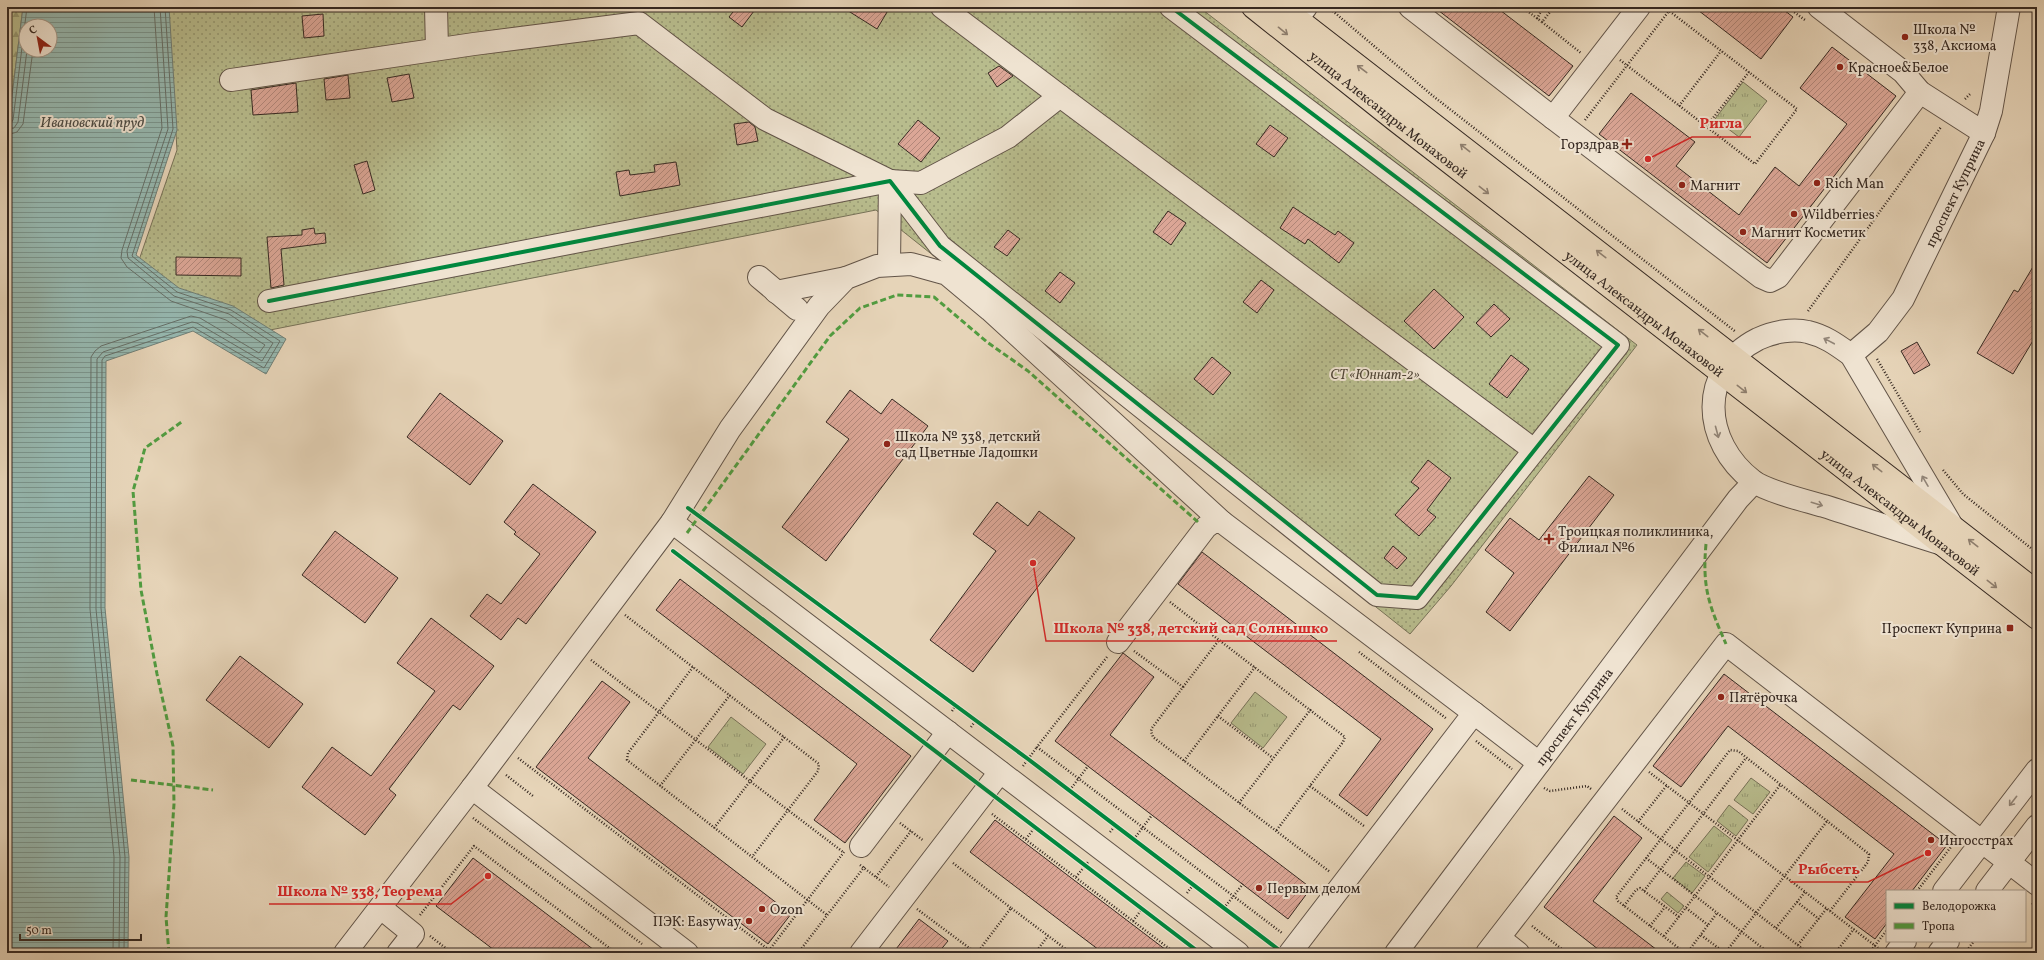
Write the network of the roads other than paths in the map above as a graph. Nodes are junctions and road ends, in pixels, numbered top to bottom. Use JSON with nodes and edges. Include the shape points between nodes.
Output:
{"nodes":[{"id":1,"x":436,"y":7,"type":"edge"},
{"id":2,"x":942,"y":7,"type":"edge"},
{"id":3,"x":1171,"y":7,"type":"edge"},
{"id":4,"x":1252,"y":7,"type":"edge"},
{"id":5,"x":1410,"y":7,"type":"edge"},
{"id":6,"x":1639,"y":7,"type":"edge"},
{"id":7,"x":1819,"y":7,"type":"edge"},
{"id":8,"x":2009,"y":7,"type":"edge"},
{"id":9,"x":1295,"y":11,"type":"edge"},
{"id":10,"x":631,"y":16,"type":"edge"},
{"id":11,"x":437,"y":49,"type":"junction"},
{"id":12,"x":231,"y":80,"type":"dead end"},
{"id":13,"x":1920,"y":92,"type":"junction"},
{"id":14,"x":1060,"y":96,"type":"junction"},
{"id":15,"x":1553,"y":118,"type":"junction"},
{"id":16,"x":1984,"y":133,"type":"junction"},
{"id":17,"x":890,"y":181,"type":"junction"},
{"id":18,"x":889,"y":265,"type":"junction"},
{"id":19,"x":759,"y":277,"type":"dead end"},
{"id":20,"x":846,"y":278,"type":"junction"},
{"id":21,"x":776,"y":292,"type":"junction"},
{"id":22,"x":269,"y":301,"type":"dead end"},
{"id":23,"x":797,"y":309,"type":"dead end"},
{"id":24,"x":1858,"y":349,"type":"junction"},
{"id":25,"x":1728,"y":365,"type":"junction"},
{"id":26,"x":1534,"y":450,"type":"junction"},
{"id":27,"x":1754,"y":482,"type":"junction"},
{"id":28,"x":672,"y":522,"type":"junction"},
{"id":29,"x":1222,"y":522,"type":"junction"},
{"id":30,"x":1946,"y":535,"type":"junction"},
{"id":31,"x":2037,"y":592,"type":"edge"},
{"id":32,"x":2037,"y":618,"type":"edge"},
{"id":33,"x":1123,"y":644,"type":"road end"},
{"id":34,"x":1467,"y":722,"type":"junction"},
{"id":35,"x":948,"y":732,"type":"junction"},
{"id":36,"x":2037,"y":770,"type":"edge"},
{"id":37,"x":1533,"y":771,"type":"junction"},
{"id":38,"x":1000,"y":772,"type":"junction"},
{"id":39,"x":472,"y":788,"type":"junction"},
{"id":40,"x":2037,"y":826,"type":"edge"},
{"id":41,"x":1982,"y":842,"type":"junction"},
{"id":42,"x":855,"y":855,"type":"road end"},
{"id":43,"x":2009,"y":863,"type":"junction"},
{"id":44,"x":2037,"y":884,"type":"edge"},
{"id":45,"x":1945,"y":890,"type":"edge"},
{"id":46,"x":1988,"y":890,"type":"edge"},
{"id":47,"x":381,"y":908,"type":"junction"},
{"id":48,"x":1904,"y":942,"type":"edge"},
{"id":49,"x":1947,"y":942,"type":"edge"},
{"id":50,"x":1287,"y":944,"type":"edge"},
{"id":51,"x":1493,"y":946,"type":"edge"},
{"id":52,"x":345,"y":953,"type":"edge"},
{"id":53,"x":398,"y":953,"type":"edge"},
{"id":54,"x":687,"y":953,"type":"edge"},
{"id":55,"x":861,"y":953,"type":"edge"},
{"id":56,"x":1238,"y":953,"type":"edge"},
{"id":57,"x":1396,"y":953,"type":"edge"},
{"id":58,"x":1518,"y":953,"type":"edge"},
{"id":59,"x":1896,"y":953,"type":"edge"},
{"id":60,"x":1939,"y":953,"type":"edge"}],
"edges":[{"from":1,"to":11,"type":"street"},
{"from":2,"to":14,"type":"street"},
{"from":3,"to":26,"type":"street","via":[[1618,345]]},
{"from":4,"to":25,"type":"main road","name":"улица Александры Монаховой","one_way":true,"via":[[1395,120]]},
{"from":5,"to":15,"type":"street"},
{"from":6,"to":15,"type":"street"},
{"from":7,"to":13,"type":"street","via":[[1903,72]]},
{"from":8,"to":16,"type":"street","name":"проспект Куприна","via":[[1991,111]]},
{"from":25,"to":9,"type":"main road","name":"улица Александры Монаховой","one_way":true},
{"from":10,"to":11,"type":"street"},
{"from":10,"to":17,"type":"street","via":[[765,119]]},
{"from":11,"to":12,"type":"street"},
{"from":13,"to":15,"type":"street","via":[[1778,277],[1770,280],[1761,277]]},
{"from":13,"to":16,"type":"street"},
{"from":14,"to":17,"type":"street","via":[[1008,137],[921,182]]},
{"from":14,"to":26,"type":"street"},
{"from":16,"to":24,"type":"street","name":"проспект Куприна","via":[[1903,299],[1878,332]]},
{"from":17,"to":18,"type":"street"},
{"from":17,"to":22,"type":"street"},
{"from":17,"to":26,"type":"street","via":[[940,246],[1377,595],[1417,598]]},
{"from":18,"to":20,"type":"street","via":[[877,266]]},
{"from":18,"to":29,"type":"street","via":[[912,264],[947,274],[990,310]]},
{"from":19,"to":21,"type":"street"},
{"from":20,"to":21,"type":"street"},
{"from":20,"to":28,"type":"street","via":[[818,306],[730,429]]},
{"from":21,"to":23,"type":"street"},
{"from":24,"to":25,"type":"street","one_way":true,"via":[[1807,332],[1786,331],[1765,336],[1748,344]]},
{"from":30,"to":24,"type":"street","one_way":true},
{"from":25,"to":27,"type":"street","one_way":true,"via":[[1716,390],[1713,414],[1718,436],[1734,464]]},
{"from":25,"to":30,"type":"main road","name":"улица Александры Монаховой"},
{"from":27,"to":30,"type":"street","one_way":true,"via":[[1786,495]]},
{"from":27,"to":37,"type":"street","name":"проспект Куприна","via":[[1738,499]]},
{"from":28,"to":35,"type":"street"},
{"from":28,"to":39,"type":"street"},
{"from":29,"to":33,"type":"street","via":[[1213,522],[1206,527]]},
{"from":29,"to":34,"type":"street"},
{"from":31,"to":30,"type":"main road","name":"улица Александры Монаховой","one_way":true},
{"from":30,"to":32,"type":"main road","name":"улица Александры Монаховой","one_way":true},
{"from":34,"to":37,"type":"street"},
{"from":34,"to":50,"type":"street"},
{"from":35,"to":38,"type":"street"},
{"from":35,"to":42,"type":"street"},
{"from":36,"to":41,"type":"street","one_way":true},
{"from":37,"to":57,"type":"street","name":"проспект Куприна"},
{"from":38,"to":55,"type":"street"},
{"from":38,"to":56,"type":"street"},
{"from":39,"to":47,"type":"street"},
{"from":39,"to":54,"type":"street"},
{"from":40,"to":43,"type":"street"},
{"from":41,"to":43,"type":"street"},
{"from":41,"to":45,"type":"street"},
{"from":41,"to":51,"type":"street","via":[[1726,644]]},
{"from":43,"to":44,"type":"street"},
{"from":43,"to":46,"type":"street"},
{"from":47,"to":52,"type":"street"},
{"from":47,"to":53,"type":"street","via":[[413,934]]},
{"from":48,"to":59,"type":"street"},
{"from":49,"to":60,"type":"street"},
{"from":51,"to":58,"type":"street"}]}
